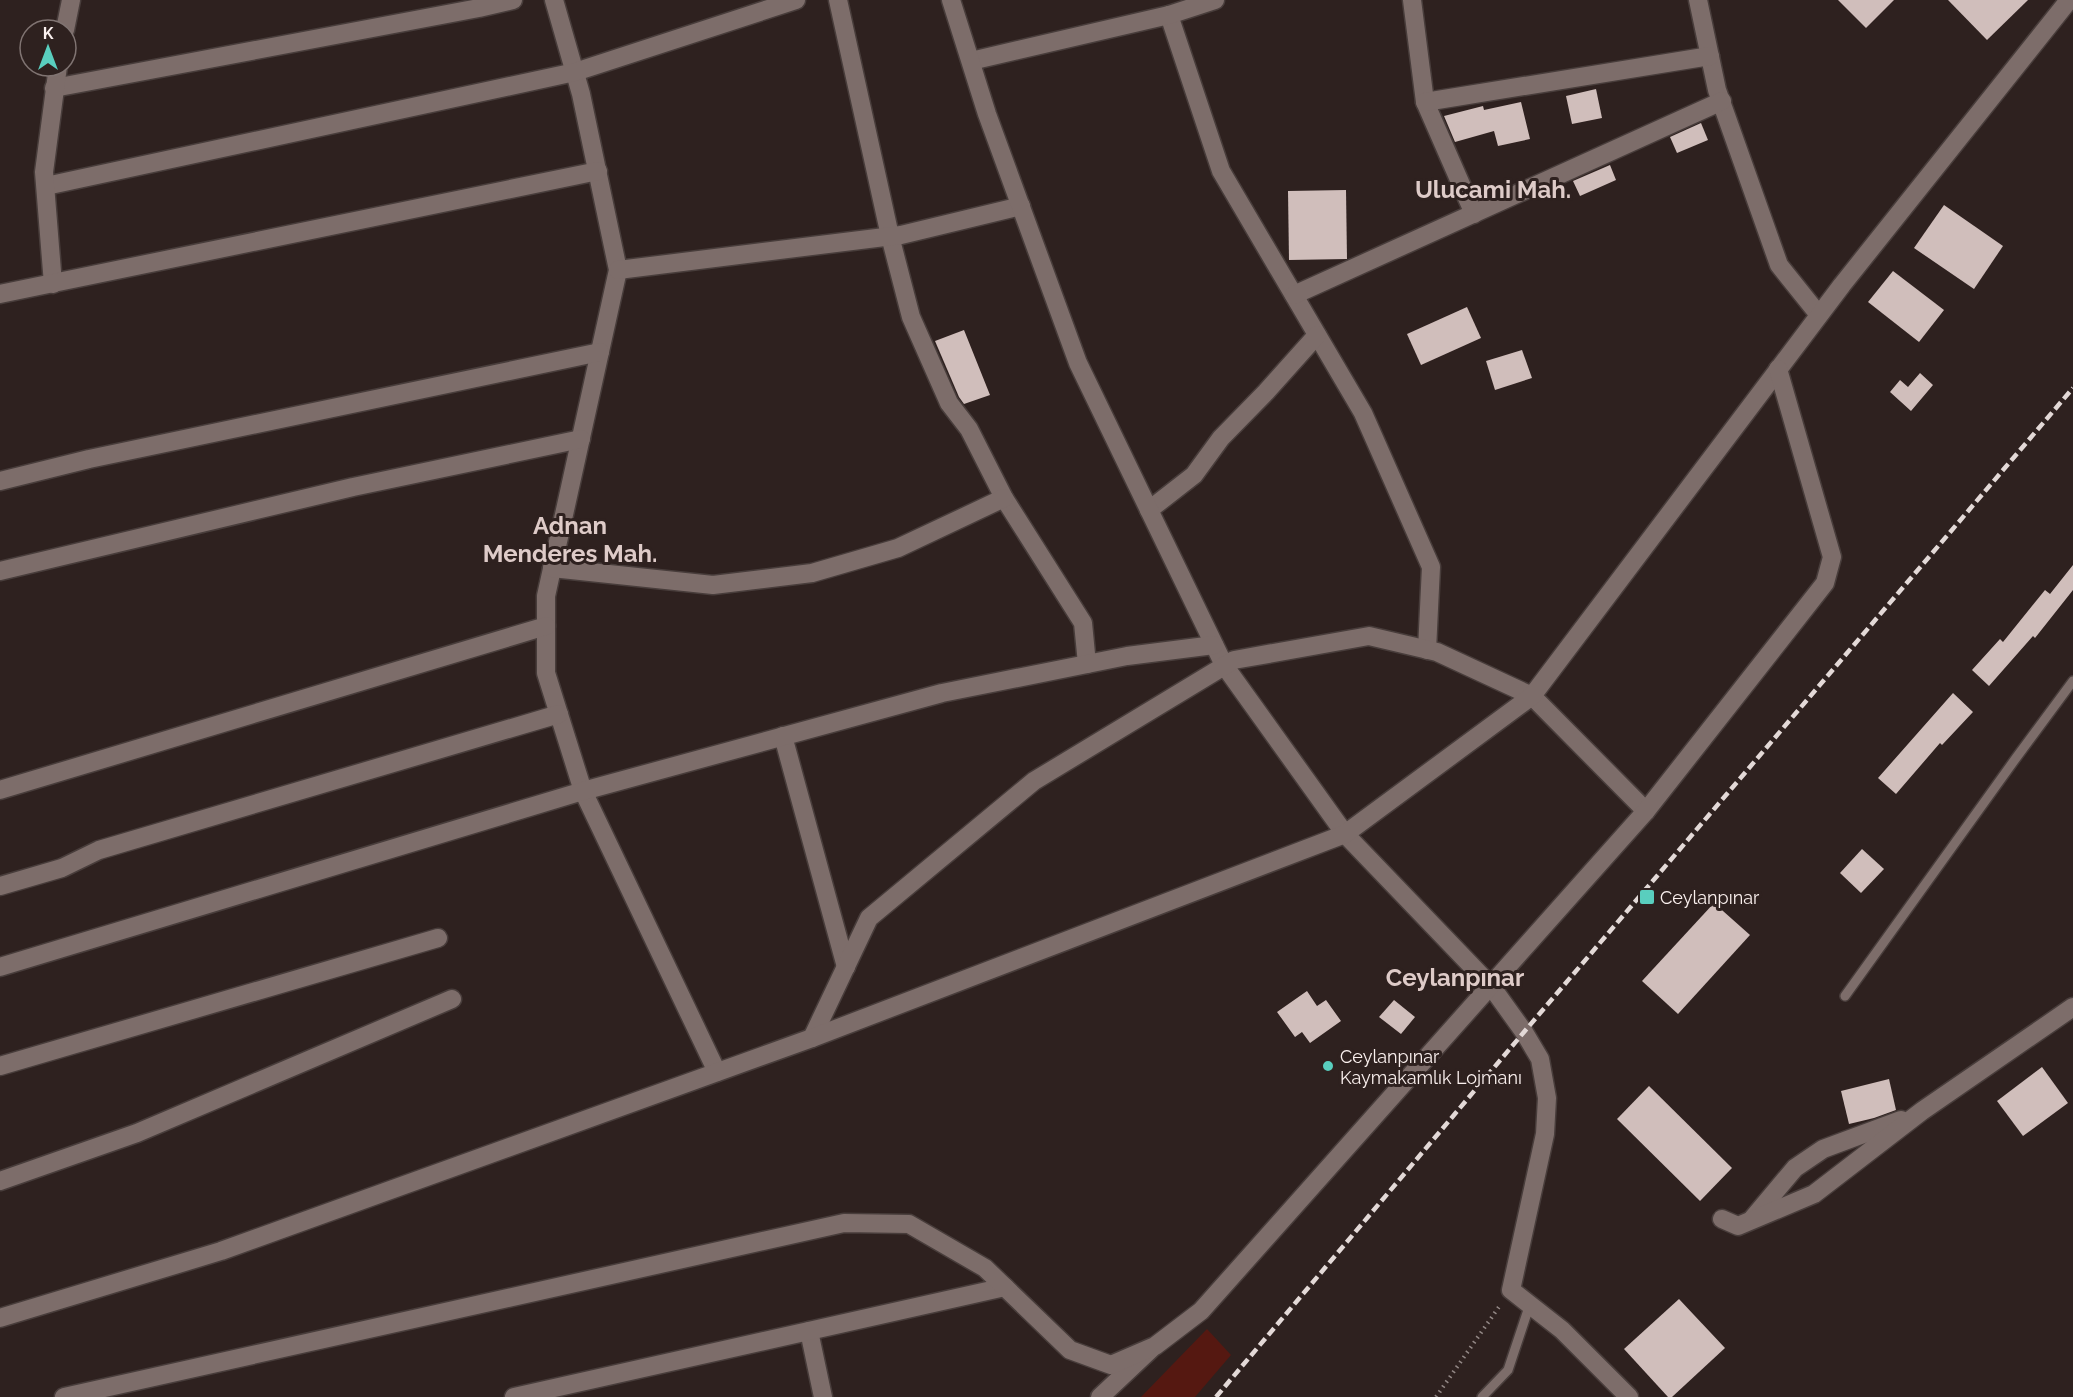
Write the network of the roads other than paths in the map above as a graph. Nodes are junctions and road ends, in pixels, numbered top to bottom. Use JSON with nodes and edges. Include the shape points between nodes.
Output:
{"nodes":[{"id":1,"x":71,"y":0,"type":"edge"},
{"id":2,"x":513,"y":0,"type":"edge"},
{"id":3,"x":554,"y":0,"type":"edge"},
{"id":4,"x":796,"y":0,"type":"edge"},
{"id":5,"x":838,"y":0,"type":"edge"},
{"id":6,"x":951,"y":0,"type":"edge"},
{"id":7,"x":1215,"y":0,"type":"edge"},
{"id":8,"x":1412,"y":0,"type":"edge"},
{"id":9,"x":1698,"y":0,"type":"edge"},
{"id":10,"x":2069,"y":0,"type":"edge"},
{"id":11,"x":478,"y":4,"type":"edge"},
{"id":12,"x":1169,"y":15,"type":"junction"},
{"id":13,"x":67,"y":18,"type":"edge"},
{"id":14,"x":1710,"y":56,"type":"junction"},
{"id":15,"x":971,"y":61,"type":"junction"},
{"id":16,"x":575,"y":72,"type":"junction"},
{"id":17,"x":56,"y":78,"type":"edge"},
{"id":18,"x":54,"y":88,"type":"junction"},
{"id":19,"x":1722,"y":101,"type":"junction"},
{"id":20,"x":1425,"y":102,"type":"junction"},
{"id":21,"x":598,"y":171,"type":"junction"},
{"id":22,"x":46,"y":186,"type":"junction"},
{"id":23,"x":1021,"y":206,"type":"junction"},
{"id":24,"x":1474,"y":214,"type":"junction"},
{"id":25,"x":890,"y":236,"type":"junction"},
{"id":26,"x":618,"y":270,"type":"junction"},
{"id":27,"x":53,"y":284,"type":"junction"},
{"id":28,"x":0,"y":294,"type":"edge"},
{"id":29,"x":1294,"y":295,"type":"junction"},
{"id":30,"x":1819,"y":315,"type":"junction"},
{"id":31,"x":1317,"y":335,"type":"junction"},
{"id":32,"x":600,"y":352,"type":"junction"},
{"id":33,"x":1778,"y":369,"type":"junction"},
{"id":34,"x":580,"y":439,"type":"junction"},
{"id":35,"x":0,"y":481,"type":"edge"},
{"id":36,"x":1005,"y":498,"type":"junction"},
{"id":37,"x":1149,"y":510,"type":"junction"},
{"id":38,"x":552,"y":568,"type":"junction"},
{"id":39,"x":0,"y":571,"type":"edge"},
{"id":40,"x":546,"y":626,"type":"junction"},
{"id":41,"x":1215,"y":645,"type":"junction"},
{"id":42,"x":1427,"y":650,"type":"junction"},
{"id":43,"x":1088,"y":664,"type":"junction"},
{"id":44,"x":1224,"y":665,"type":"junction"},
{"id":45,"x":2073,"y":681,"type":"edge"},
{"id":46,"x":1532,"y":696,"type":"junction"},
{"id":47,"x":559,"y":714,"type":"junction"},
{"id":48,"x":783,"y":736,"type":"junction"},
{"id":49,"x":0,"y":790,"type":"edge"},
{"id":50,"x":583,"y":790,"type":"junction"},
{"id":51,"x":1646,"y":811,"type":"junction"},
{"id":52,"x":1345,"y":834,"type":"junction"},
{"id":53,"x":0,"y":885,"type":"edge"},
{"id":54,"x":438,"y":938,"type":"dead end"},
{"id":55,"x":0,"y":967,"type":"edge"},
{"id":56,"x":846,"y":968,"type":"junction"},
{"id":57,"x":1491,"y":986,"type":"junction"},
{"id":58,"x":1845,"y":996,"type":"dead end"},
{"id":59,"x":453,"y":999,"type":"dead end"},
{"id":60,"x":2073,"y":1006,"type":"edge"},
{"id":61,"x":812,"y":1038,"type":"junction"},
{"id":62,"x":0,"y":1066,"type":"edge"},
{"id":63,"x":717,"y":1072,"type":"junction"},
{"id":64,"x":1922,"y":1111,"type":"junction"},
{"id":65,"x":0,"y":1182,"type":"edge"},
{"id":66,"x":1722,"y":1219,"type":"dead end"},
{"id":67,"x":1752,"y":1221,"type":"junction"},
{"id":68,"x":1005,"y":1287,"type":"junction"},
{"id":69,"x":1530,"y":1307,"type":"junction"},
{"id":70,"x":0,"y":1318,"type":"edge"},
{"id":71,"x":809,"y":1331,"type":"junction"},
{"id":72,"x":1155,"y":1346,"type":"junction"},
{"id":73,"x":114,"y":1392,"type":"edge"},
{"id":74,"x":64,"y":1397,"type":"edge"},
{"id":75,"x":514,"y":1397,"type":"edge"},
{"id":76,"x":823,"y":1397,"type":"edge"},
{"id":77,"x":1100,"y":1397,"type":"edge"},
{"id":78,"x":1482,"y":1397,"type":"edge"},
{"id":79,"x":1629,"y":1397,"type":"edge"}],
"edges":[{"from":1,"to":13,"type":"street"},
{"from":2,"to":11,"type":"street"},
{"from":3,"to":16,"type":"street"},
{"from":4,"to":16,"type":"street"},
{"from":5,"to":25,"type":"street"},
{"from":6,"to":15,"type":"street"},
{"from":7,"to":12,"type":"street"},
{"from":8,"to":20,"type":"street"},
{"from":9,"to":14,"type":"street"},
{"from":10,"to":30,"type":"street"},
{"from":11,"to":18,"type":"street"},
{"from":12,"to":15,"type":"street"},
{"from":12,"to":29,"type":"street","via":[[1221,171]]},
{"from":14,"to":19,"type":"street"},
{"from":14,"to":20,"type":"street"},
{"from":15,"to":23,"type":"street"},
{"from":16,"to":21,"type":"street"},
{"from":16,"to":22,"type":"street"},
{"from":17,"to":18,"type":"street"},
{"from":18,"to":22,"type":"street","via":[[44,172]]},
{"from":19,"to":24,"type":"street"},
{"from":19,"to":30,"type":"street","via":[[1779,265]]},
{"from":20,"to":24,"type":"street"},
{"from":21,"to":26,"type":"street"},
{"from":21,"to":27,"type":"street"},
{"from":22,"to":27,"type":"street"},
{"from":23,"to":25,"type":"street"},
{"from":23,"to":37,"type":"street","via":[[1078,363]]},
{"from":24,"to":29,"type":"street"},
{"from":25,"to":26,"type":"street"},
{"from":25,"to":36,"type":"street","via":[[911,317],[949,403],[969,429]]},
{"from":26,"to":32,"type":"street"},
{"from":27,"to":28,"type":"street"},
{"from":29,"to":31,"type":"street"},
{"from":30,"to":33,"type":"street"},
{"from":31,"to":37,"type":"street","via":[[1221,438],[1194,475]]},
{"from":31,"to":42,"type":"street","via":[[1363,413],[1431,567]]},
{"from":32,"to":34,"type":"street"},
{"from":32,"to":35,"type":"street"},
{"from":33,"to":46,"type":"street"},
{"from":33,"to":51,"type":"street","via":[[1832,557],[1825,583]]},
{"from":34,"to":38,"type":"street"},
{"from":34,"to":39,"type":"street","via":[[353,487]]},
{"from":36,"to":38,"type":"street","via":[[898,548],[812,573],[712,585]]},
{"from":36,"to":43,"type":"street","via":[[1083,623]]},
{"from":37,"to":41,"type":"street"},
{"from":38,"to":40,"type":"street","via":[[546,596]]},
{"from":40,"to":47,"type":"street","via":[[546,673]]},
{"from":40,"to":49,"type":"street"},
{"from":41,"to":43,"type":"street"},
{"from":41,"to":44,"type":"street"},
{"from":42,"to":44,"type":"street","via":[[1369,636]]},
{"from":42,"to":46,"type":"street"},
{"from":43,"to":48,"type":"street","via":[[942,693]]},
{"from":44,"to":52,"type":"street"},
{"from":44,"to":56,"type":"street","via":[[1034,781],[869,918]]},
{"from":45,"to":58,"type":"lane"},
{"from":46,"to":51,"type":"street"},
{"from":46,"to":52,"type":"street"},
{"from":47,"to":50,"type":"street"},
{"from":47,"to":53,"type":"street","via":[[99,850],[62,868]]},
{"from":48,"to":50,"type":"street"},
{"from":48,"to":56,"type":"street"},
{"from":50,"to":55,"type":"street"},
{"from":50,"to":63,"type":"street"},
{"from":51,"to":57,"type":"street"},
{"from":52,"to":57,"type":"street"},
{"from":52,"to":61,"type":"street"},
{"from":54,"to":62,"type":"street"},
{"from":56,"to":61,"type":"street"},
{"from":57,"to":69,"type":"street","via":[[1540,1059],[1547,1098],[1545,1134],[1511,1290]]},
{"from":57,"to":72,"type":"street","via":[[1201,1311]]},
{"from":59,"to":65,"type":"street","via":[[137,1133]]},
{"from":60,"to":64,"type":"street"},
{"from":61,"to":63,"type":"street"},
{"from":63,"to":70,"type":"street","via":[[221,1251]]},
{"from":64,"to":67,"type":"street","via":[[1814,1194]]},
{"from":64,"to":67,"type":"street","via":[[1823,1149],[1795,1168]]},
{"from":66,"to":67,"type":"street","via":[[1738,1226]]},
{"from":68,"to":71,"type":"street"},
{"from":68,"to":72,"type":"street","via":[[1070,1350],[1111,1365]]},
{"from":68,"to":73,"type":"street","via":[[985,1268],[909,1224],[844,1222]]},
{"from":69,"to":78,"type":"lane","via":[[1508,1370]]},
{"from":69,"to":79,"type":"street","via":[[1562,1330]]},
{"from":71,"to":75,"type":"street"},
{"from":71,"to":76,"type":"street"},
{"from":72,"to":77,"type":"street"},
{"from":73,"to":74,"type":"street"}]}
